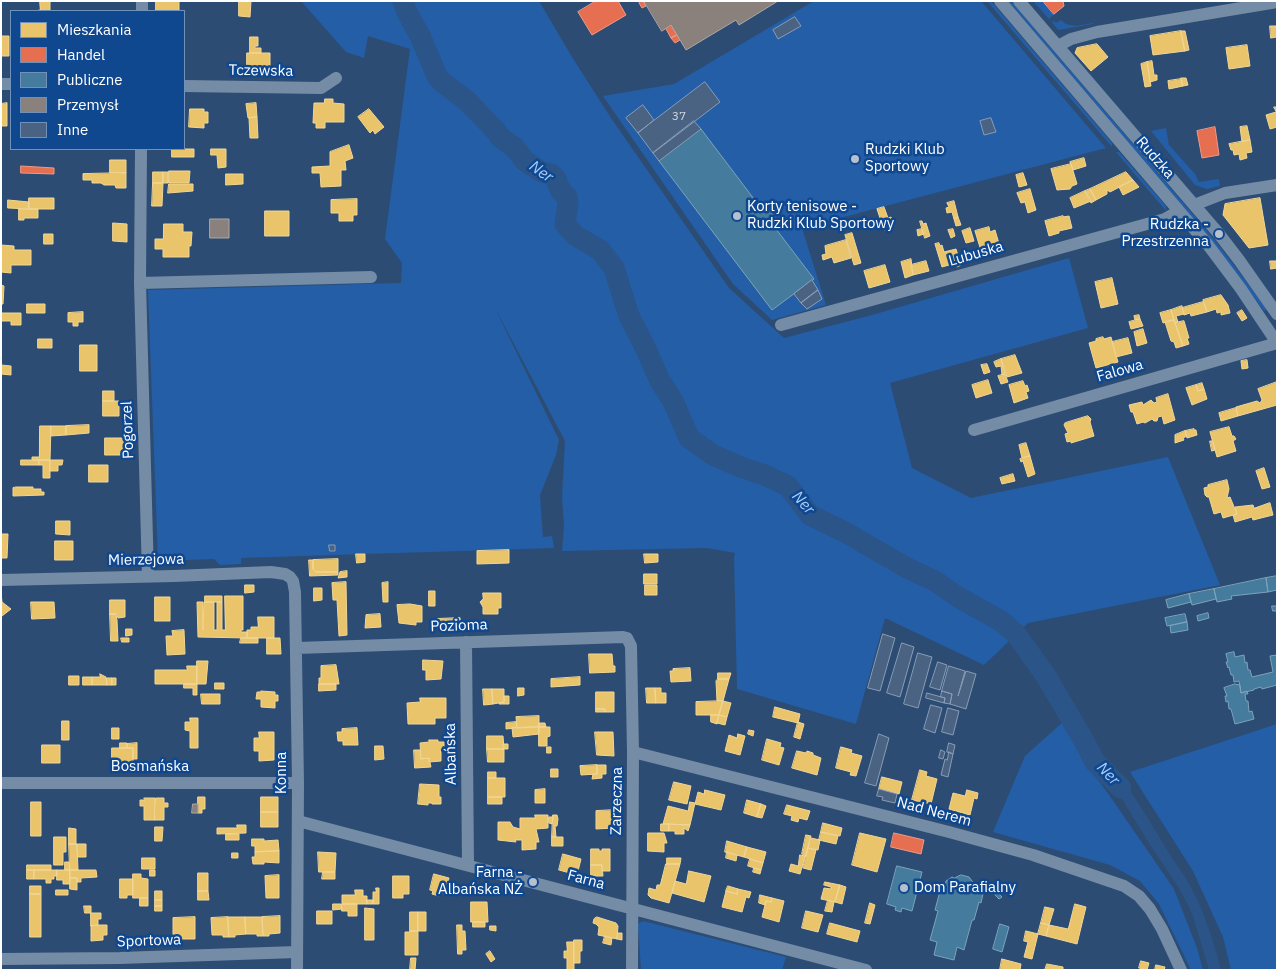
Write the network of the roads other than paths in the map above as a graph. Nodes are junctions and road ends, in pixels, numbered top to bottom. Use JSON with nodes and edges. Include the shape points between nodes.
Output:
{"nodes":[{"id":1,"x":1000,"y":1,"type":"edge"},
{"id":2,"x":1020,"y":1,"type":"edge"},
{"id":3,"x":1277,"y":2,"type":"edge"},
{"id":4,"x":1058,"y":46,"type":"junction"},
{"id":5,"x":336,"y":78,"type":"dead end"},
{"id":6,"x":185,"y":86,"type":"edge"},
{"id":7,"x":141,"y":150,"type":"edge"},
{"id":8,"x":1277,"y":185,"type":"edge"},
{"id":9,"x":1194,"y":205,"type":"junction"},
{"id":10,"x":1179,"y":211,"type":"junction"},
{"id":11,"x":371,"y":277,"type":"dead end"},
{"id":12,"x":140,"y":283,"type":"junction"},
{"id":13,"x":1277,"y":314,"type":"edge"},
{"id":14,"x":781,"y":325,"type":"dead end"},
{"id":15,"x":1277,"y":343,"type":"edge"},
{"id":16,"x":974,"y":430,"type":"dead end"},
{"id":17,"x":148,"y":576,"type":"junction"},
{"id":18,"x":290,"y":577,"type":"joint"},
{"id":19,"x":1,"y":580,"type":"edge"},
{"id":20,"x":623,"y":637,"type":"joint"},
{"id":21,"x":466,"y":642,"type":"junction"},
{"id":22,"x":297,"y":648,"type":"junction"},
{"id":23,"x":634,"y":752,"type":"junction"},
{"id":24,"x":1,"y":783,"type":"edge"},
{"id":25,"x":298,"y":783,"type":"junction"},
{"id":26,"x":298,"y":821,"type":"junction"},
{"id":27,"x":468,"y":866,"type":"junction"},
{"id":28,"x":632,"y":908,"type":"junction"},
{"id":29,"x":298,"y":952,"type":"junction"},
{"id":30,"x":1,"y":959,"type":"edge"},
{"id":31,"x":298,"y":970,"type":"edge"},
{"id":32,"x":632,"y":970,"type":"edge"},
{"id":33,"x":866,"y":970,"type":"edge"},
{"id":34,"x":1181,"y":970,"type":"edge"}],
"edges":[{"from":1,"to":10,"type":"street","name":"Rudzka"},
{"from":2,"to":4,"type":"street","name":"Rudzka"},
{"from":3,"to":4,"type":"street","via":[[1098,32],[1070,39]]},
{"from":4,"to":9,"type":"street","name":"Rudzka"},
{"from":5,"to":6,"type":"street","name":"Tczewska","via":[[320,88]]},
{"from":7,"to":12,"type":"street","name":"Pogorzel"},
{"from":8,"to":9,"type":"street","via":[[1225,193]]},
{"from":9,"to":13,"type":"street","name":"Rudzka"},
{"from":10,"to":14,"type":"street","name":"Lubuska","via":[[1165,219]]},
{"from":10,"to":15,"type":"street","name":"Rudzka","via":[[1226,268]]},
{"from":11,"to":12,"type":"street"},
{"from":12,"to":17,"type":"street","name":"Pogorzel"},
{"from":15,"to":16,"type":"street","name":"Falowa"},
{"from":17,"to":18,"type":"street","name":"Mierzejowa","via":[[279,572]]},
{"from":17,"to":19,"type":"street","name":"Mierzejowa"},
{"from":18,"to":22,"type":"street","name":"Konna","via":[[295,592]]},
{"from":20,"to":21,"type":"street","name":"Pozioma"},
{"from":20,"to":23,"type":"street","name":"Zarzeczna","via":[[632,646]]},
{"from":21,"to":22,"type":"street","name":"Pozioma"},
{"from":21,"to":27,"type":"street","name":"Albańska"},
{"from":22,"to":25,"type":"street","name":"Konna"},
{"from":23,"to":28,"type":"street","name":"Zarzeczna"},
{"from":23,"to":34,"type":"street","name":"Nad Nerem","via":[[949,832],[1033,855],[1124,886],[1150,909]]},
{"from":24,"to":25,"type":"street","name":"Bosmańska"},
{"from":25,"to":26,"type":"street","name":"Konna"},
{"from":26,"to":27,"type":"street","name":"Farna"},
{"from":26,"to":29,"type":"street","name":"Konna"},
{"from":27,"to":28,"type":"street","name":"Farna"},
{"from":28,"to":32,"type":"street","name":"Zarzeczna"},
{"from":28,"to":33,"type":"street","name":"Farna"},
{"from":29,"to":30,"type":"street","name":"Sportowa"},
{"from":29,"to":31,"type":"street","name":"Konna"}]}
